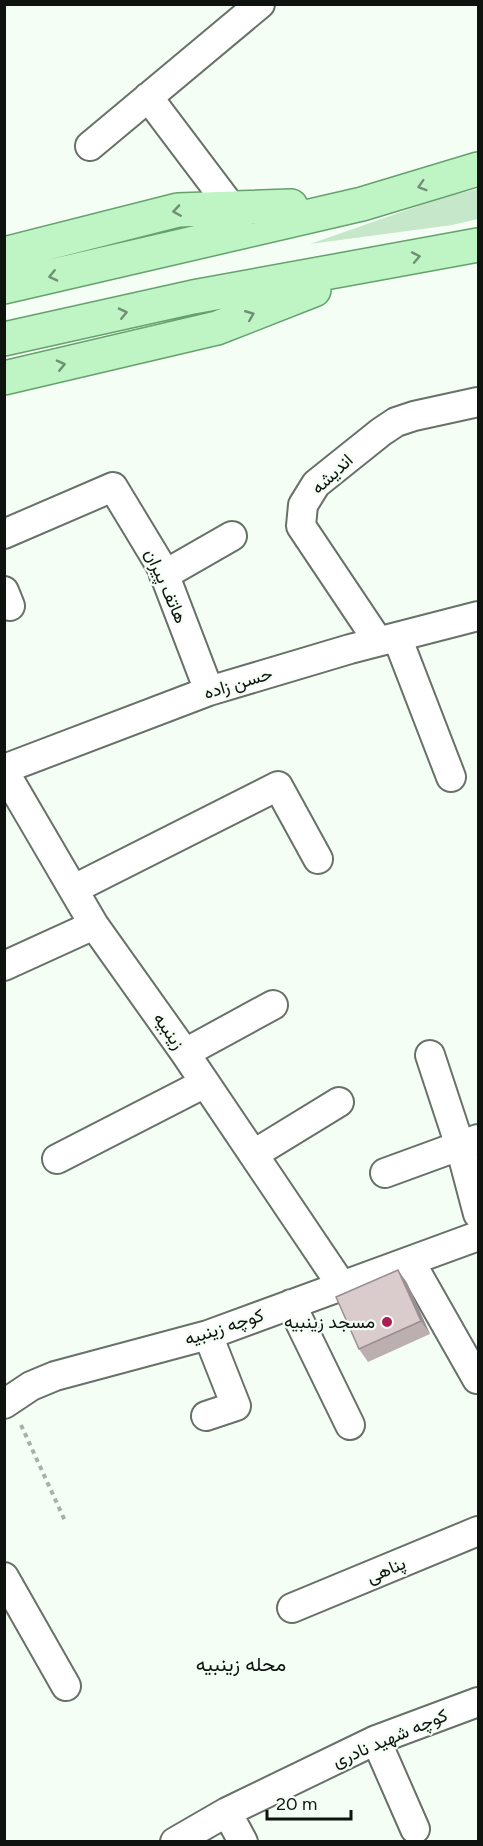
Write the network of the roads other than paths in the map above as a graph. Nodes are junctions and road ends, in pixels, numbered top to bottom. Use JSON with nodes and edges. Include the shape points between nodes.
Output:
{"nodes":[{"id":1,"x":260,"y":4,"type":"edge"},
{"id":2,"x":148,"y":98,"type":"junction"},
{"id":3,"x":90,"y":146,"type":"dead end"},
{"id":4,"x":478,"y":169,"type":"edge"},
{"id":5,"x":362,"y":204,"type":"junction"},
{"id":6,"x":231,"y":207,"type":"junction"},
{"id":7,"x":478,"y":245,"type":"edge"},
{"id":8,"x":4,"y":254,"type":"edge"},
{"id":9,"x":378,"y":264,"type":"junction"},
{"id":10,"x":4,"y":287,"type":"edge"},
{"id":11,"x":4,"y":339,"type":"edge"},
{"id":12,"x":4,"y":378,"type":"edge"},
{"id":13,"x":478,"y":402,"type":"edge"},
{"id":14,"x":4,"y":534,"type":"edge"},
{"id":15,"x":232,"y":536,"type":"dead end"},
{"id":16,"x":164,"y":575,"type":"junction"},
{"id":17,"x":478,"y":616,"type":"edge"},
{"id":18,"x":388,"y":639,"type":"junction"},
{"id":19,"x":209,"y":691,"type":"junction"},
{"id":20,"x":4,"y":770,"type":"edge"},
{"id":21,"x":451,"y":777,"type":"dead end"},
{"id":22,"x":318,"y":859,"type":"dead end"},
{"id":23,"x":74,"y":889,"type":"junction"},
{"id":24,"x":94,"y":925,"type":"junction"},
{"id":25,"x":4,"y":966,"type":"edge"},
{"id":26,"x":273,"y":1005,"type":"dead end"},
{"id":27,"x":185,"y":1053,"type":"junction"},
{"id":28,"x":430,"y":1055,"type":"dead end"},
{"id":29,"x":205,"y":1083,"type":"junction"},
{"id":30,"x":339,"y":1102,"type":"dead end"},
{"id":31,"x":469,"y":1142,"type":"edge"},
{"id":32,"x":254,"y":1154,"type":"junction"},
{"id":33,"x":57,"y":1159,"type":"dead end"},
{"id":34,"x":385,"y":1173,"type":"dead end"},
{"id":35,"x":478,"y":1214,"type":"edge"},
{"id":36,"x":478,"y":1236,"type":"edge"},
{"id":37,"x":410,"y":1261,"type":"junction"},
{"id":38,"x":342,"y":1286,"type":"junction"},
{"id":39,"x":291,"y":1304,"type":"junction"},
{"id":40,"x":208,"y":1335,"type":"junction"},
{"id":41,"x":477,"y":1379,"type":"edge"},
{"id":42,"x":7,"y":1402,"type":"edge"},
{"id":43,"x":206,"y":1416,"type":"dead end"},
{"id":44,"x":350,"y":1425,"type":"dead end"},
{"id":45,"x":478,"y":1531,"type":"edge"},
{"id":46,"x":4,"y":1577,"type":"edge"},
{"id":47,"x":292,"y":1608,"type":"dead end"},
{"id":48,"x":66,"y":1686,"type":"dead end"},
{"id":49,"x":478,"y":1702,"type":"edge"},
{"id":50,"x":376,"y":1740,"type":"junction"},
{"id":51,"x":227,"y":1812,"type":"junction"},
{"id":52,"x":415,"y":1829,"type":"dead end"},
{"id":53,"x":175,"y":1842,"type":"edge"},
{"id":54,"x":243,"y":1842,"type":"edge"}],
"edges":[{"from":1,"to":2,"type":"street"},
{"from":2,"to":3,"type":"street"},
{"from":2,"to":6,"type":"street"},
{"from":4,"to":5,"type":"main road","one_way":true},
{"from":5,"to":6,"type":"main road"},
{"from":5,"to":10,"type":"main road","one_way":true},
{"from":6,"to":8,"type":"main road","one_way":true,"via":[[178,210]]},
{"from":9,"to":7,"type":"main road","one_way":true},
{"from":11,"to":9,"type":"main road","one_way":true,"via":[[193,297]]},
{"from":12,"to":9,"type":"main road","one_way":true,"via":[[217,328]]},
{"from":13,"to":18,"type":"street","name":"اندیشه","via":[[396,422],[316,484],[303,505],[301,526]]},
{"from":14,"to":16,"type":"street","name":"هاتف پیران","via":[[113,487]]},
{"from":15,"to":16,"type":"street"},
{"from":16,"to":19,"type":"street","name":"هاتف پیران"},
{"from":17,"to":18,"type":"street","name":"حسن زاده"},
{"from":18,"to":19,"type":"street","name":"حسن زاده"},
{"from":18,"to":21,"type":"street","name":"اندیشه"},
{"from":19,"to":20,"type":"street","name":"حسن زاده"},
{"from":20,"to":23,"type":"street","name":"زینبیه"},
{"from":22,"to":23,"type":"street","via":[[278,786]]},
{"from":23,"to":24,"type":"street","name":"زینبیه"},
{"from":24,"to":25,"type":"street"},
{"from":24,"to":27,"type":"street","name":"زینبیه"},
{"from":26,"to":27,"type":"street"},
{"from":27,"to":29,"type":"street","name":"زینبیه"},
{"from":28,"to":31,"type":"street"},
{"from":29,"to":32,"type":"street","name":"زینبیه"},
{"from":29,"to":33,"type":"street"},
{"from":30,"to":32,"type":"street"},
{"from":31,"to":34,"type":"street"},
{"from":31,"to":35,"type":"street"},
{"from":32,"to":38,"type":"street","name":"زینبیه"},
{"from":36,"to":37,"type":"street","name":"کوچه زینبیه"},
{"from":37,"to":38,"type":"street","name":"کوچه زینبیه"},
{"from":37,"to":41,"type":"street"},
{"from":38,"to":39,"type":"street","name":"کوچه زینبیه"},
{"from":39,"to":40,"type":"street","name":"کوچه زینبیه"},
{"from":39,"to":44,"type":"street"},
{"from":40,"to":42,"type":"street","name":"کوچه زینبیه","via":[[55,1376]]},
{"from":40,"to":43,"type":"street","via":[[236,1406]]},
{"from":45,"to":47,"type":"street","name":"پناهی"},
{"from":46,"to":48,"type":"street"},
{"from":49,"to":50,"type":"street","name":"کوچه شهید نادری"},
{"from":50,"to":51,"type":"street","name":"کوچه شهید نادری"},
{"from":50,"to":52,"type":"street"},
{"from":51,"to":53,"type":"street","name":"کوچه شهید نادری"},
{"from":51,"to":54,"type":"street"}]}
